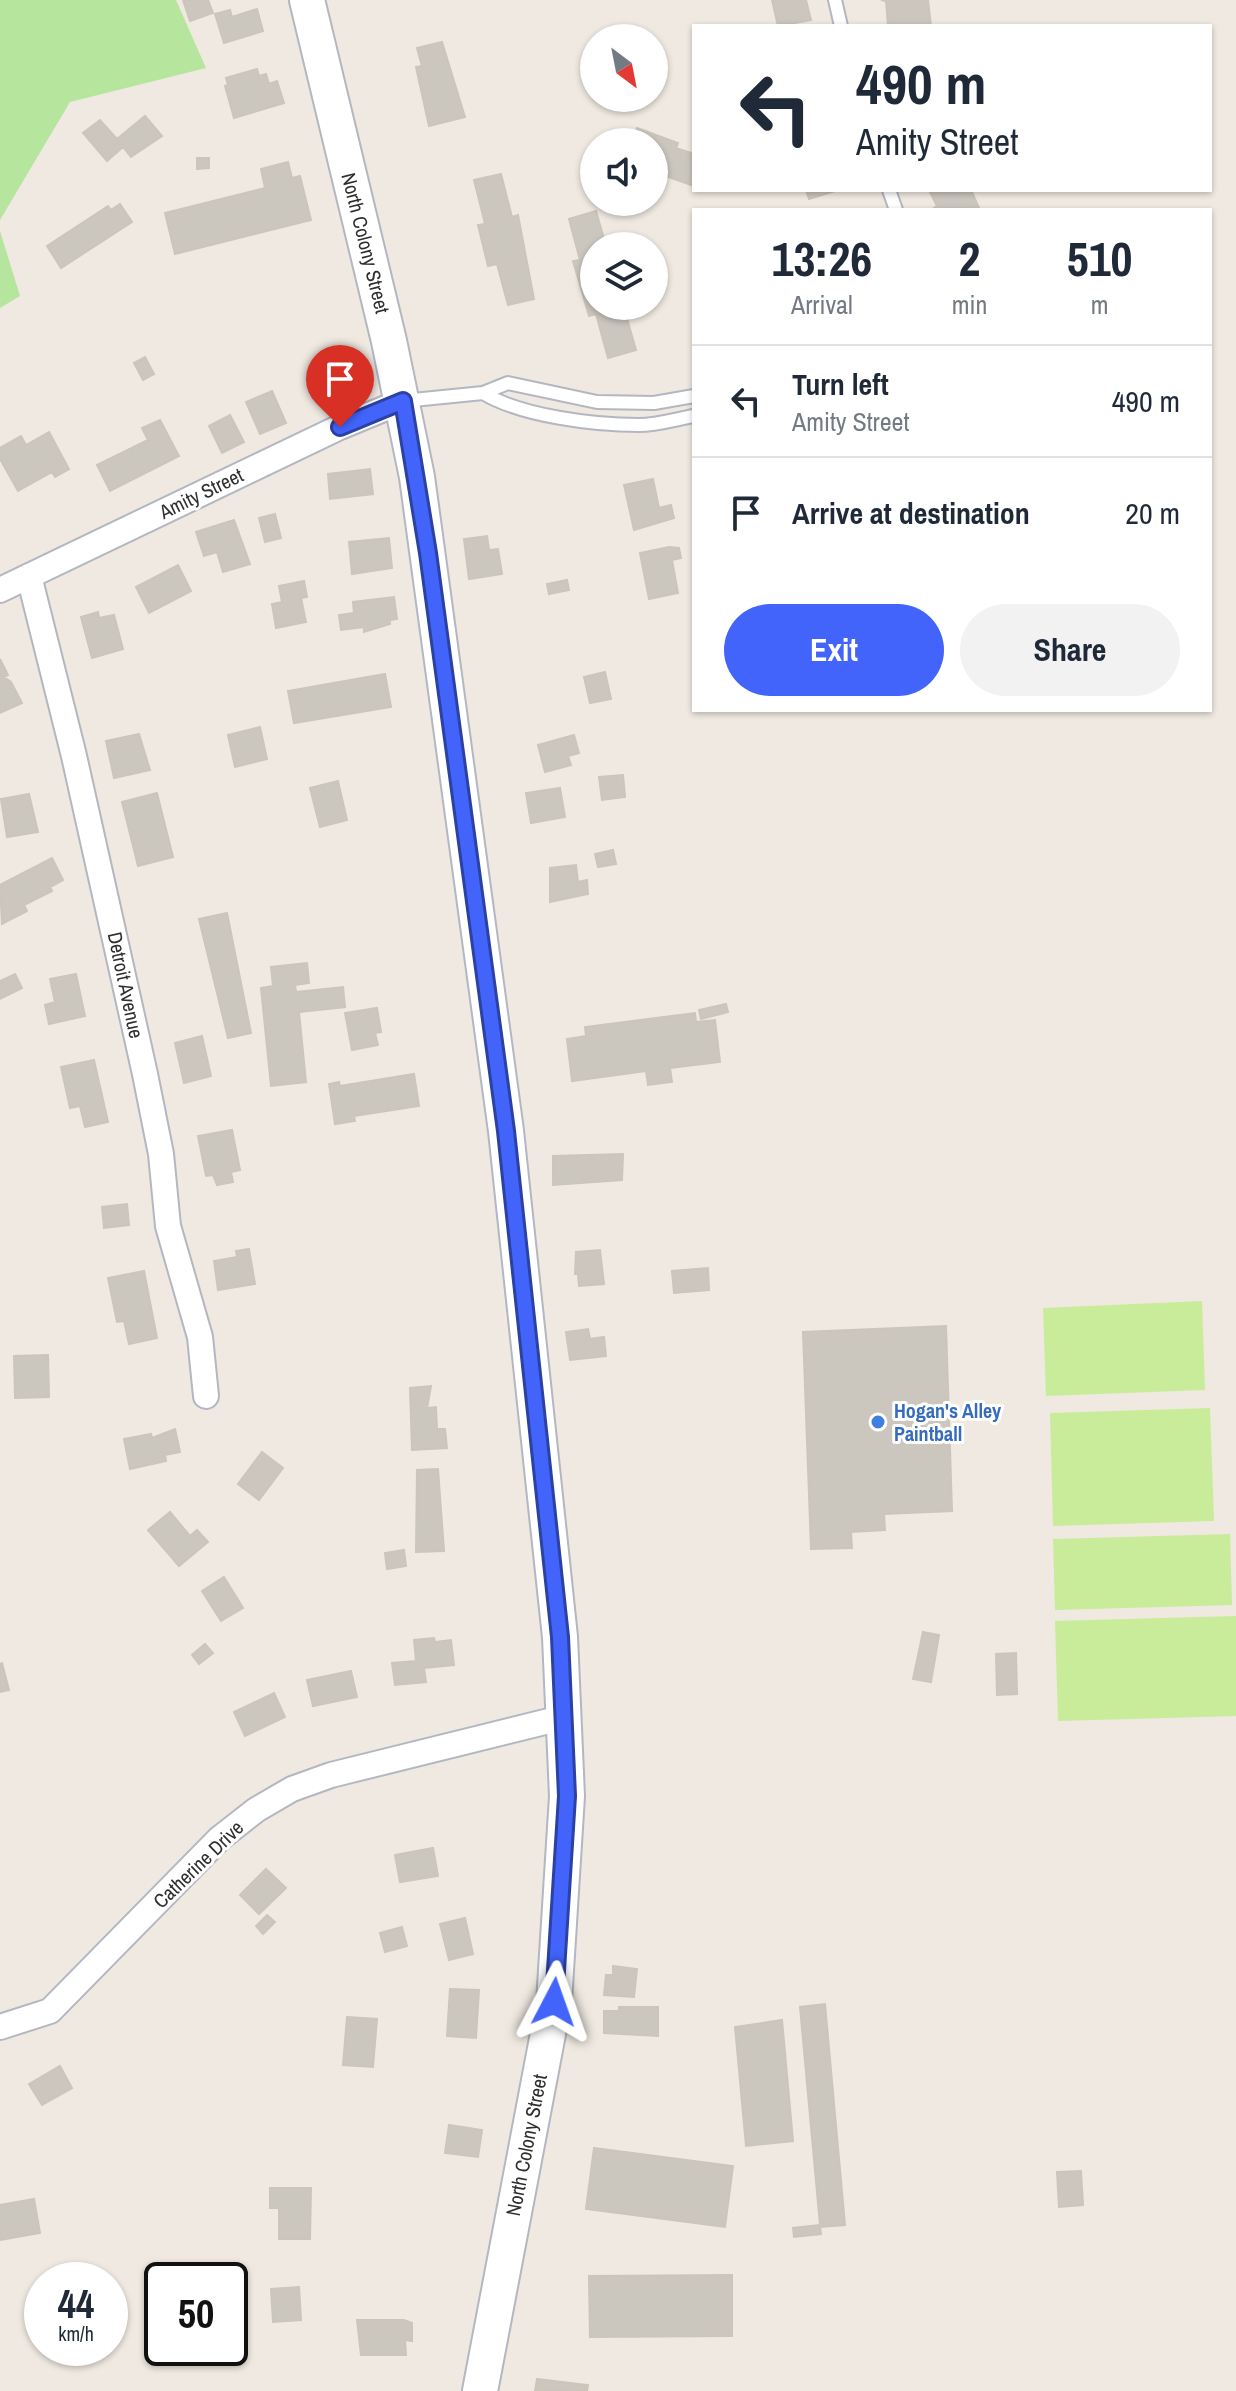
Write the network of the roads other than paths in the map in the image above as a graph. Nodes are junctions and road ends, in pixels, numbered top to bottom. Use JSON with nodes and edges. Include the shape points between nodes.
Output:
{"nodes":[{"id":1,"x":307,"y":0,"type":"edge"},
{"id":2,"x":835,"y":0,"type":"edge"},
{"id":3,"x":841,"y":24,"type":"edge"},
{"id":4,"x":483,"y":393,"type":"junction"},
{"id":5,"x":692,"y":396,"type":"edge"},
{"id":6,"x":403,"y":401,"type":"junction"},
{"id":7,"x":690,"y":417,"type":"edge"},
{"id":8,"x":29,"y":576,"type":"junction"},
{"id":9,"x":0,"y":590,"type":"edge"},
{"id":10,"x":206,"y":1396,"type":"dead end"},
{"id":11,"x":565,"y":1717,"type":"junction"},
{"id":12,"x":0,"y":2027,"type":"edge"},
{"id":13,"x":480,"y":2391,"type":"edge"}],
"edges":[{"from":1,"to":6,"type":"main road","name":"North Colony Street"},
{"from":2,"to":3,"type":"lane"},
{"from":4,"to":5,"type":"lane","via":[[508,383],[597,402],[654,403]]},
{"from":4,"to":6,"type":"lane"},
{"from":4,"to":7,"type":"lane","via":[[501,403],[590,422],[642,425]]},
{"from":5,"to":7,"type":"lane"},
{"from":6,"to":8,"type":"street","name":"Amity Street"},
{"from":6,"to":11,"type":"main road","name":"North Colony Street","via":[[506,1131]]},
{"from":8,"to":9,"type":"street","name":"Amity Street"},
{"from":8,"to":10,"type":"street","name":"Detroit Avenue","via":[[145,1074],[168,1226],[200,1337]]},
{"from":11,"to":12,"type":"street","name":"Catherine Drive","via":[[292,1789],[219,1839],[50,2011]]},
{"from":11,"to":13,"type":"main road","name":"North Colony Street","via":[[565,1853],[554,2002]]}]}
